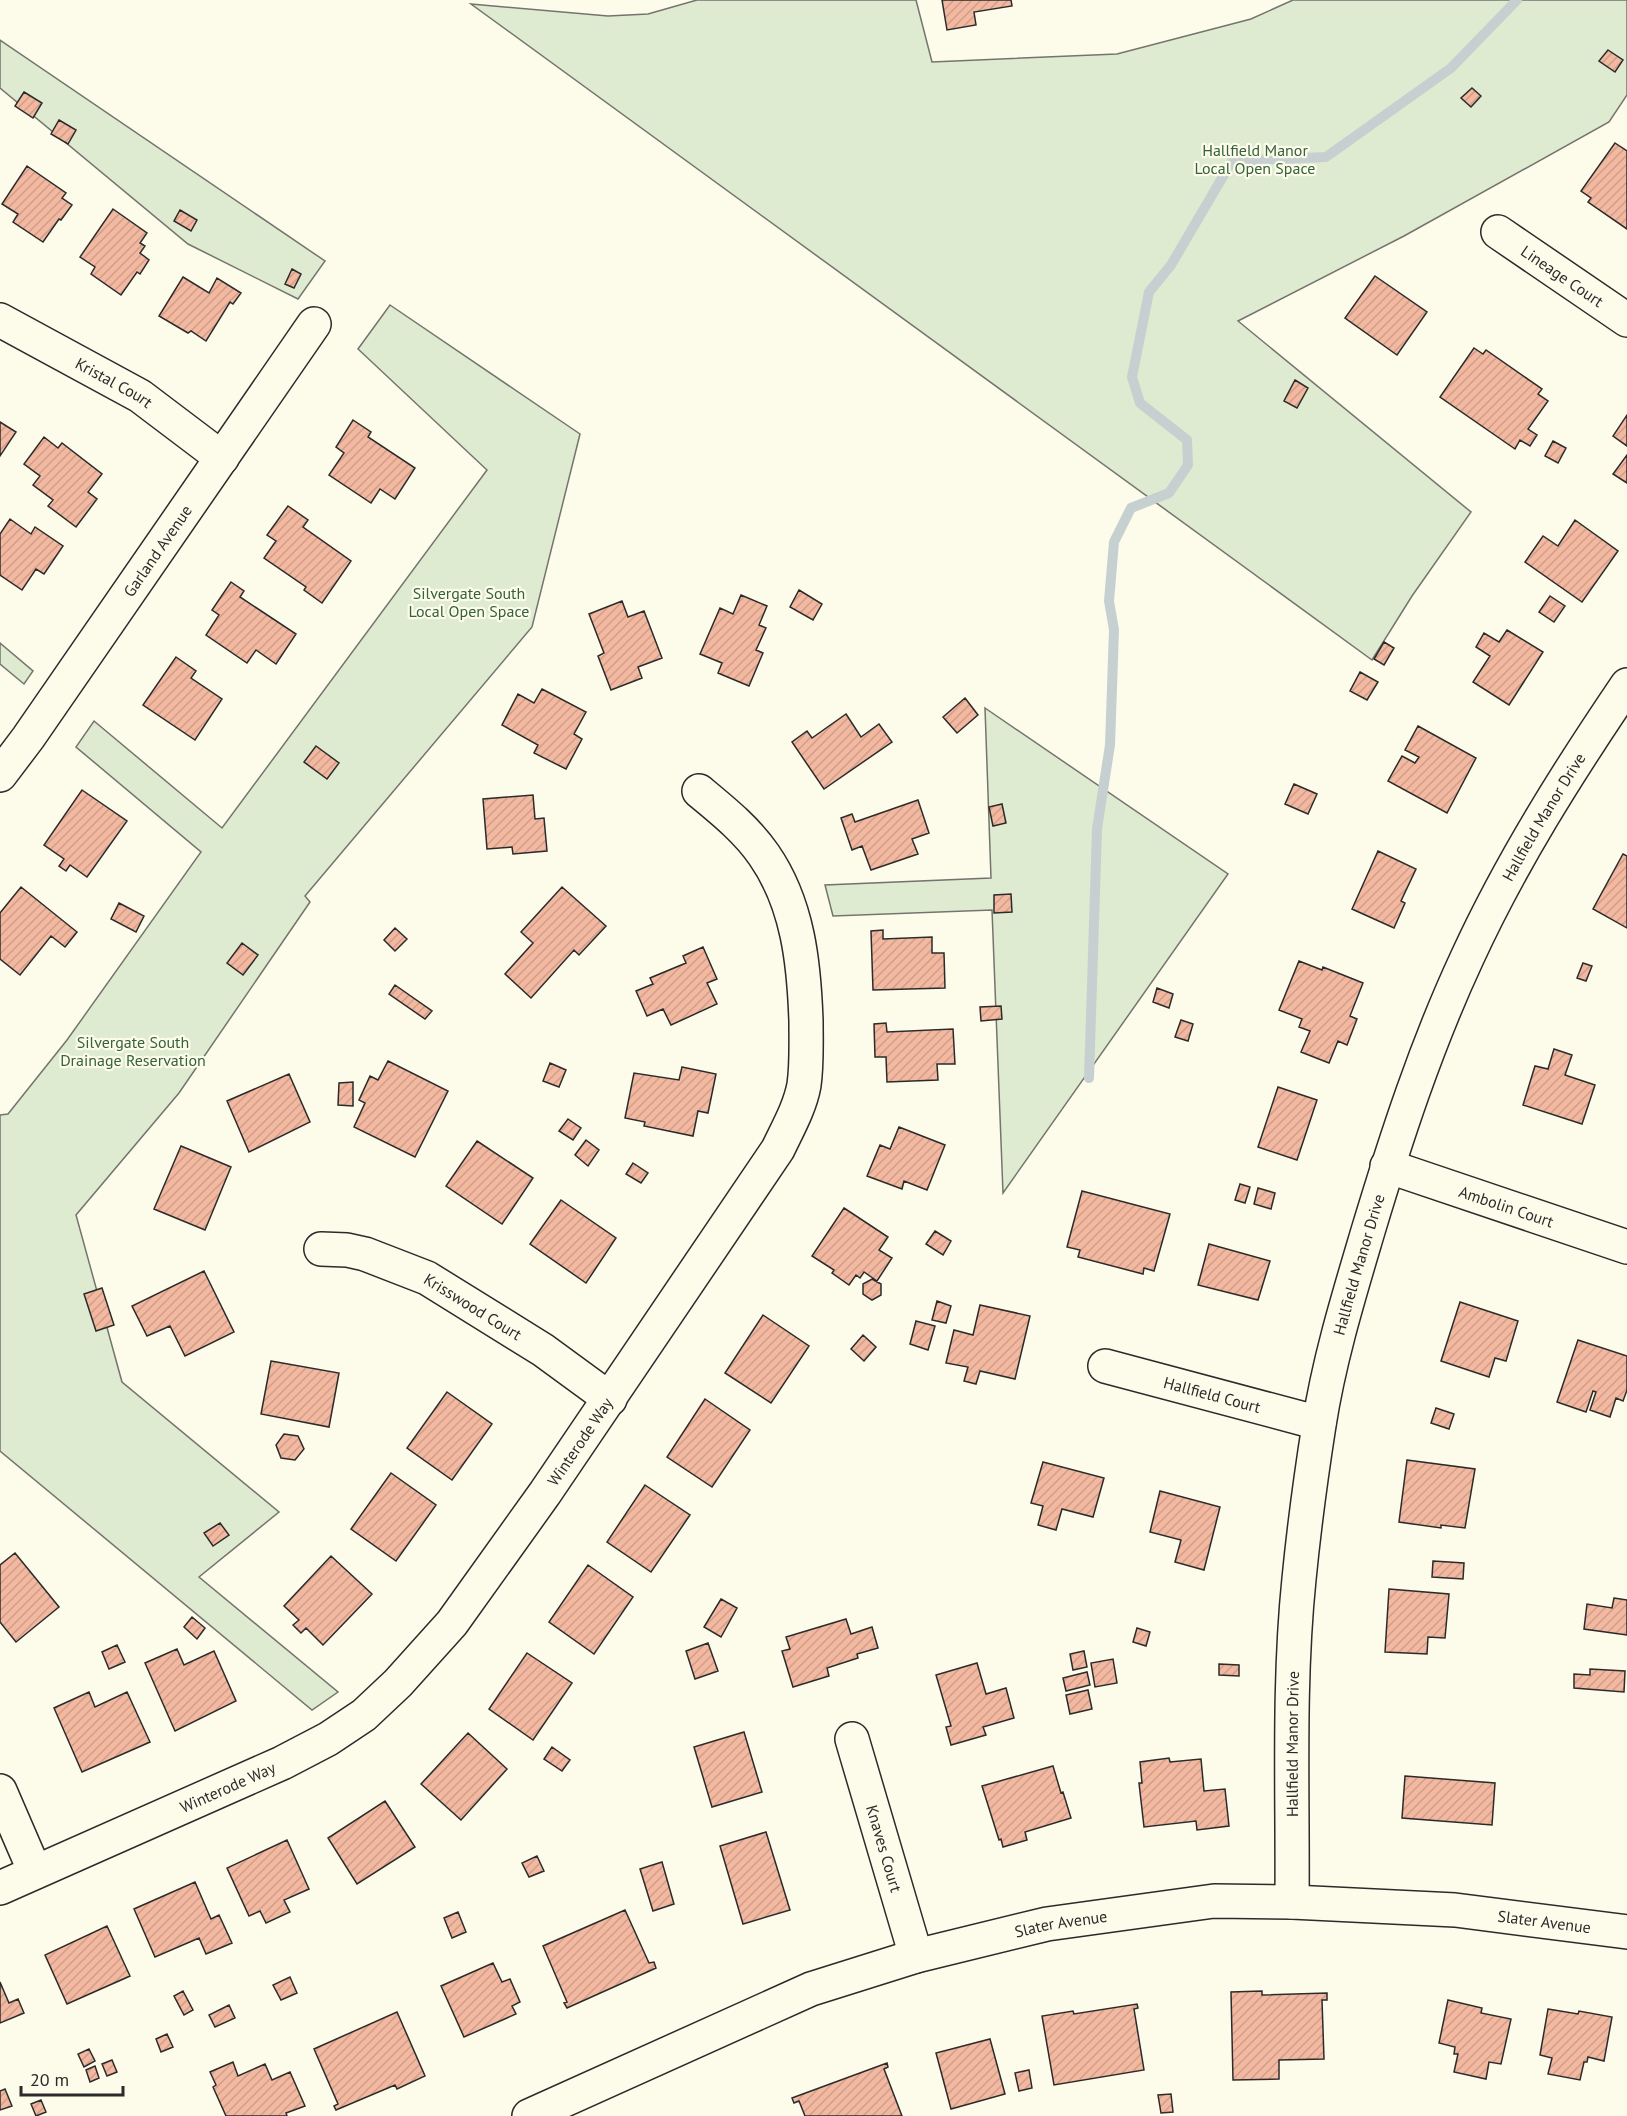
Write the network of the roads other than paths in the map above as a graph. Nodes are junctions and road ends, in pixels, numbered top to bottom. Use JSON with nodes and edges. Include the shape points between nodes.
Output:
{"nodes":[{"id":1,"x":1497,"y":232,"type":"dead end"},
{"id":2,"x":0,"y":320,"type":"edge"},
{"id":3,"x":1627,"y":320,"type":"edge"},
{"id":4,"x":314,"y":324,"type":"dead end"},
{"id":5,"x":222,"y":458,"type":"junction"},
{"id":6,"x":1627,"y":685,"type":"edge"},
{"id":7,"x":0,"y":775,"type":"edge"},
{"id":8,"x":699,"y":791,"type":"dead end"},
{"id":9,"x":1387,"y":1166,"type":"junction"},
{"id":10,"x":1627,"y":1246,"type":"edge"},
{"id":11,"x":321,"y":1249,"type":"dead end"},
{"id":12,"x":1105,"y":1366,"type":"dead end"},
{"id":13,"x":610,"y":1399,"type":"junction"},
{"id":14,"x":1319,"y":1423,"type":"junction"},
{"id":15,"x":852,"y":1739,"type":"dead end"},
{"id":16,"x":0,"y":1791,"type":"edge"},
{"id":17,"x":35,"y":1872,"type":"junction"},
{"id":18,"x":0,"y":1888,"type":"edge"},
{"id":19,"x":1292,"y":1902,"type":"junction"},
{"id":20,"x":1627,"y":1932,"type":"edge"},
{"id":21,"x":916,"y":1956,"type":"junction"},
{"id":22,"x":529,"y":2116,"type":"edge"}],
"edges":[{"from":1,"to":3,"type":"street","name":"Lineage Court"},
{"from":2,"to":5,"type":"street","name":"Kristal Court","via":[[140,396]]},
{"from":4,"to":5,"type":"street","name":"Garland Avenue"},
{"from":5,"to":7,"type":"street","name":"Garland Avenue"},
{"from":6,"to":9,"type":"street","name":"Hallfield Manor Drive","via":[[1523,850],[1468,957],[1428,1049]]},
{"from":8,"to":13,"type":"street","name":"Winterode Way","via":[[729,816],[763,854],[783,888],[794,918],[804,982],[804,1086],[778,1149]]},
{"from":9,"to":10,"type":"street","name":"Ambolin Court"},
{"from":9,"to":14,"type":"street","name":"Hallfield Manor Drive","via":[[1346,1304]]},
{"from":11,"to":13,"type":"street","name":"Krisswood Court","via":[[365,1254],[427,1278],[543,1350]]},
{"from":12,"to":14,"type":"street","name":"Hallfield Court"},
{"from":13,"to":17,"type":"street","name":"Winterode Way","via":[[452,1623],[364,1715],[282,1763]]},
{"from":14,"to":19,"type":"street","name":"Hallfield Manor Drive","via":[[1299,1580],[1293,1669]]},
{"from":15,"to":21,"type":"street","name":"Knaves Court"},
{"from":16,"to":17,"type":"street"},
{"from":17,"to":18,"type":"street","name":"Winterode Way"},
{"from":19,"to":20,"type":"street","name":"Slater Avenue","via":[[1455,1910]]},
{"from":19,"to":21,"type":"street","name":"Slater Avenue","via":[[1214,1901],[1047,1924]]},
{"from":21,"to":22,"type":"street","name":"Slater Avenue","via":[[811,1989]]}]}
